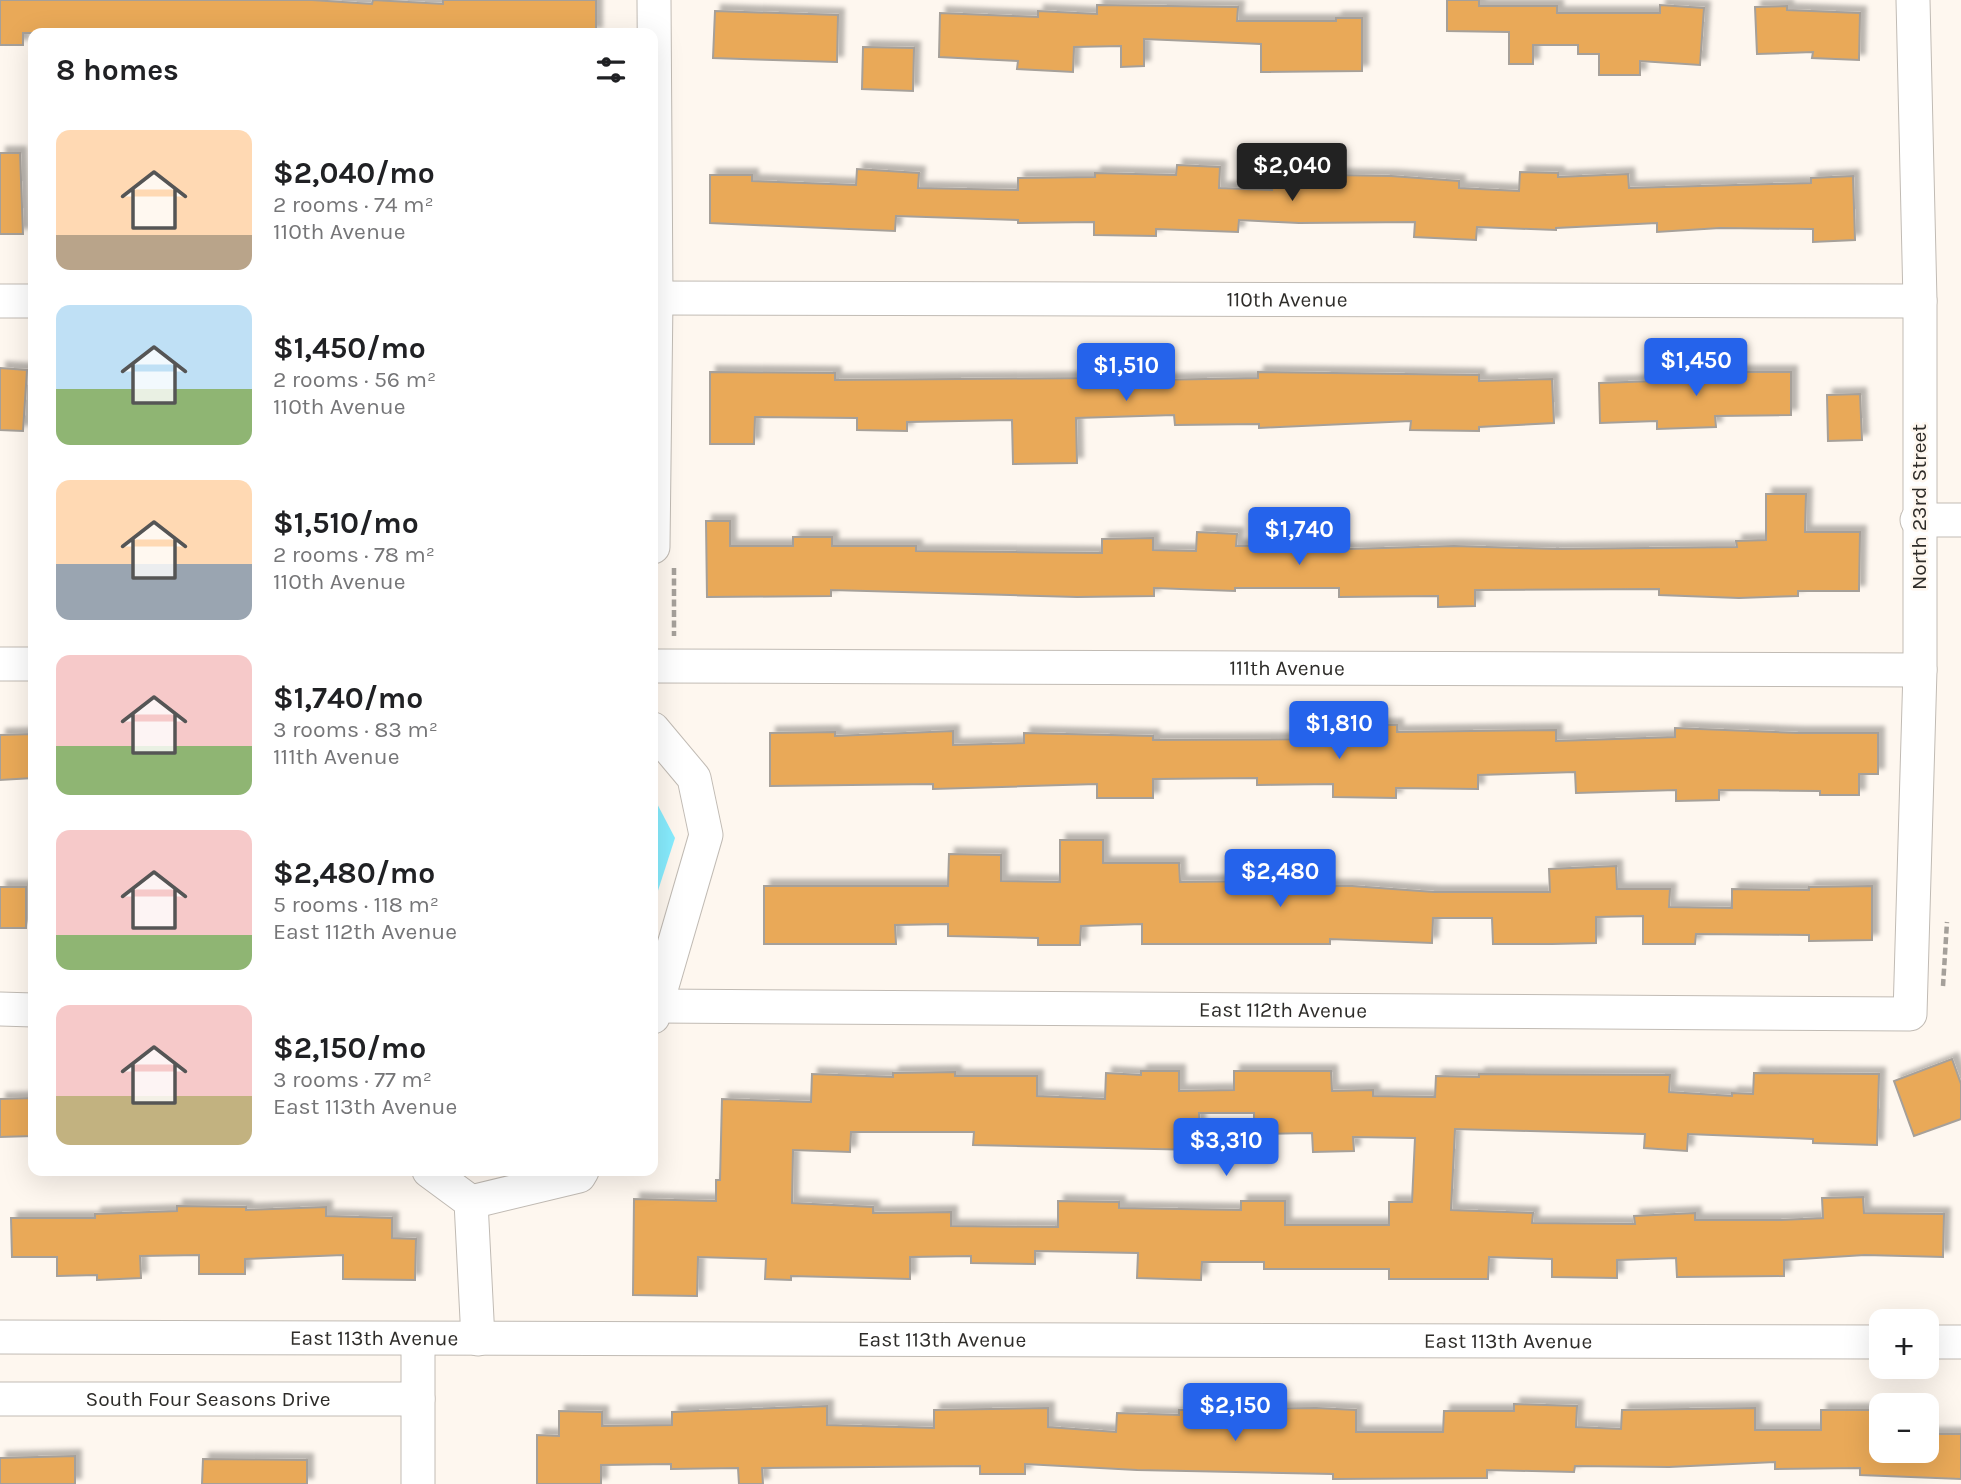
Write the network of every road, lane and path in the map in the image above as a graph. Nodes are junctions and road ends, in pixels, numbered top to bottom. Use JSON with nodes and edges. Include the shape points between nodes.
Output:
{"nodes":[{"id":1,"x":654,"y":0,"type":"edge"},
{"id":2,"x":1913,"y":0,"type":"edge"},
{"id":3,"x":654,"y":28,"type":"edge"},
{"id":4,"x":658,"y":298,"type":"edge"},
{"id":5,"x":0,"y":301,"type":"edge"},
{"id":6,"x":28,"y":301,"type":"edge"},
{"id":7,"x":1920,"y":301,"type":"junction"},
{"id":8,"x":1917,"y":520,"type":"junction"},
{"id":9,"x":1961,"y":520,"type":"edge"},
{"id":10,"x":0,"y":664,"type":"edge"},
{"id":11,"x":28,"y":664,"type":"edge"},
{"id":12,"x":658,"y":666,"type":"edge"},
{"id":13,"x":1920,"y":670,"type":"junction"},
{"id":14,"x":658,"y":735,"type":"edge"},
{"id":15,"x":1947,"y":911,"type":"dead end"},
{"id":16,"x":1941,"y":991,"type":"dead end"},
{"id":17,"x":658,"y":1002,"type":"edge"},
{"id":18,"x":0,"y":1009,"type":"edge"},
{"id":19,"x":28,"y":1010,"type":"edge"},
{"id":20,"x":658,"y":1012,"type":"edge"},
{"id":21,"x":1910,"y":1014,"type":"joint"},
{"id":22,"x":436,"y":1176,"type":"edge"},
{"id":23,"x":579,"y":1176,"type":"edge"},
{"id":24,"x":471,"y":1202,"type":"junction"},
{"id":25,"x":0,"y":1337,"type":"edge"},
{"id":26,"x":418,"y":1339,"type":"junction"},
{"id":27,"x":478,"y":1339,"type":"junction"},
{"id":28,"x":1869,"y":1342,"type":"edge"},
{"id":29,"x":1939,"y":1342,"type":"edge"},
{"id":30,"x":1961,"y":1342,"type":"edge"},
{"id":31,"x":0,"y":1399,"type":"edge"},
{"id":32,"x":418,"y":1399,"type":"junction"},
{"id":33,"x":418,"y":1484,"type":"edge"}],
"edges":[{"from":1,"to":3,"type":"street"},
{"from":2,"to":7,"type":"street","name":"North 23rd Street"},
{"from":4,"to":7,"type":"street","name":"110th Avenue"},
{"from":5,"to":6,"type":"street"},
{"from":7,"to":8,"type":"street","name":"North 23rd Street"},
{"from":8,"to":9,"type":"street"},
{"from":8,"to":13,"type":"street","name":"North 23rd Street"},
{"from":10,"to":11,"type":"street"},
{"from":12,"to":13,"type":"street","name":"111th Avenue"},
{"from":13,"to":21,"type":"street","name":"North 23rd Street"},
{"from":14,"to":17,"type":"street","via":[[694,778],[706,835]]},
{"from":15,"to":16,"type":"path","via":[[1946,981]]},
{"from":18,"to":19,"type":"street"},
{"from":20,"to":21,"type":"street","name":"East 112th Avenue"},
{"from":22,"to":24,"type":"street"},
{"from":23,"to":24,"type":"street"},
{"from":24,"to":27,"type":"street"},
{"from":25,"to":26,"type":"street","name":"East 113th Avenue"},
{"from":26,"to":27,"type":"street","name":"East 113th Avenue"},
{"from":26,"to":32,"type":"street"},
{"from":27,"to":28,"type":"street","name":"East 113th Avenue"},
{"from":29,"to":30,"type":"street"},
{"from":31,"to":32,"type":"street","name":"South Four Seasons Drive"},
{"from":32,"to":33,"type":"street"}]}
